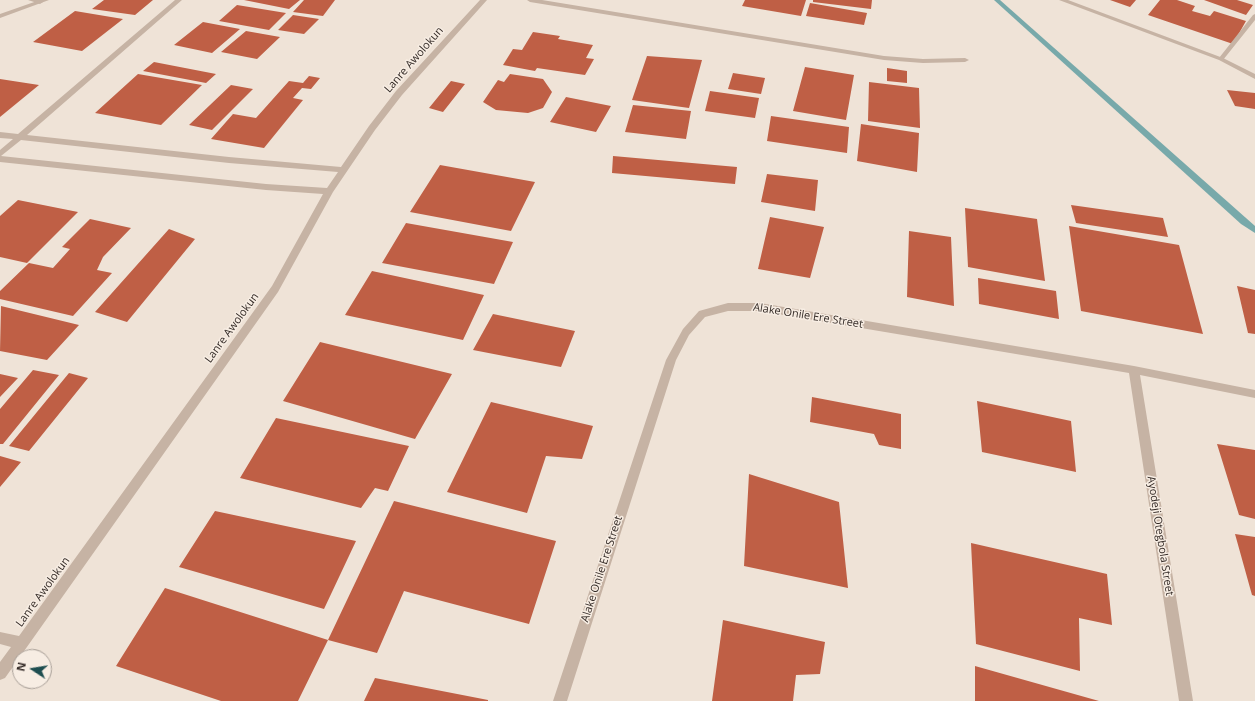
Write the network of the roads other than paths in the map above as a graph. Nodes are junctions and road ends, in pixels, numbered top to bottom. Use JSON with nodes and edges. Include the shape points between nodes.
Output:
{"nodes":[{"id":1,"x":31,"y":0,"type":"edge"},
{"id":2,"x":180,"y":0,"type":"edge"},
{"id":3,"x":484,"y":0,"type":"edge"},
{"id":4,"x":530,"y":0,"type":"edge"},
{"id":5,"x":1062,"y":0,"type":"edge"},
{"id":6,"x":43,"y":1,"type":"edge"},
{"id":7,"x":0,"y":16,"type":"edge"},
{"id":8,"x":1255,"y":16,"type":"edge"},
{"id":9,"x":1221,"y":59,"type":"junction"},
{"id":10,"x":965,"y":60,"type":"dead end"},
{"id":11,"x":1255,"y":77,"type":"edge"},
{"id":12,"x":0,"y":135,"type":"edge"},
{"id":13,"x":20,"y":136,"type":"junction"},
{"id":14,"x":0,"y":154,"type":"edge"},
{"id":15,"x":0,"y":159,"type":"edge"},
{"id":16,"x":344,"y":170,"type":"junction"},
{"id":17,"x":329,"y":191,"type":"junction"},
{"id":18,"x":1134,"y":370,"type":"junction"},
{"id":19,"x":1255,"y":394,"type":"edge"},
{"id":20,"x":0,"y":638,"type":"edge"},
{"id":21,"x":21,"y":642,"type":"junction"},
{"id":22,"x":0,"y":673,"type":"edge"},
{"id":23,"x":560,"y":701,"type":"edge"},
{"id":24,"x":1186,"y":701,"type":"edge"}],
"edges":[{"from":1,"to":6,"type":"street"},
{"from":2,"to":13,"type":"street"},
{"from":3,"to":16,"type":"street","name":"Lanre Awolokun","via":[[399,93]]},
{"from":4,"to":10,"type":"street","via":[[884,58],[923,61]]},
{"from":5,"to":9,"type":"street"},
{"from":6,"to":7,"type":"street"},
{"from":8,"to":9,"type":"street"},
{"from":9,"to":11,"type":"street"},
{"from":12,"to":13,"type":"street"},
{"from":13,"to":14,"type":"street"},
{"from":13,"to":16,"type":"street"},
{"from":15,"to":17,"type":"street"},
{"from":16,"to":17,"type":"street","name":"Lanre Awolokun"},
{"from":17,"to":21,"type":"street","name":"Lanre Awolokun","via":[[274,289]]},
{"from":18,"to":19,"type":"street","name":"Alake Onile Ere Street"},
{"from":18,"to":23,"type":"street","name":"Alake Onile Ere Street","via":[[760,307],[728,307],[702,314],[686,332],[671,360]]},
{"from":18,"to":24,"type":"street","name":"Ayodeji Otegbola Street"},
{"from":20,"to":21,"type":"street"},
{"from":21,"to":22,"type":"street","name":"Lanre Awolokun"}]}
